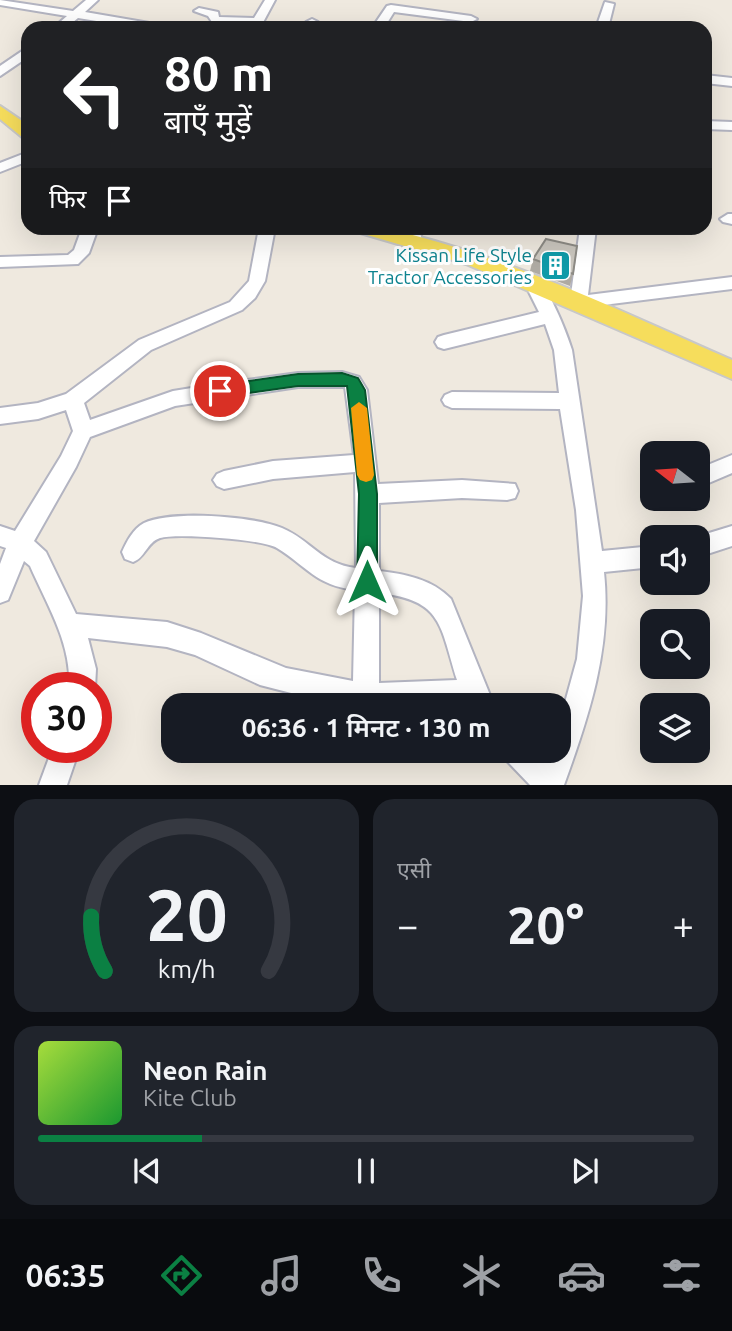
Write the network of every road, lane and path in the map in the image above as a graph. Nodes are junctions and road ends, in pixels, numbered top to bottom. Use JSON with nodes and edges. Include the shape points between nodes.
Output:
{"nodes":[{"id":1,"x":93,"y":0,"type":"edge"},
{"id":2,"x":270,"y":0,"type":"edge"},
{"id":3,"x":0,"y":2,"type":"edge"},
{"id":4,"x":609,"y":4,"type":"dead end"},
{"id":5,"x":199,"y":11,"type":"dead end"},
{"id":6,"x":77,"y":15,"type":"junction"},
{"id":7,"x":471,"y":19,"type":"dead end"},
{"id":8,"x":69,"y":21,"type":"edge"},
{"id":9,"x":115,"y":21,"type":"edge"},
{"id":10,"x":224,"y":21,"type":"edge"},
{"id":11,"x":258,"y":21,"type":"edge"},
{"id":12,"x":383,"y":21,"type":"edge"},
{"id":13,"x":604,"y":21,"type":"edge"},
{"id":14,"x":21,"y":56,"type":"edge"},
{"id":15,"x":0,"y":72,"type":"edge"},
{"id":16,"x":712,"y":80,"type":"edge"},
{"id":17,"x":732,"y":82,"type":"edge"},
{"id":18,"x":0,"y":111,"type":"edge"},
{"id":19,"x":712,"y":125,"type":"edge"},
{"id":20,"x":732,"y":125,"type":"edge"},
{"id":21,"x":21,"y":128,"type":"edge"},
{"id":22,"x":21,"y":159,"type":"edge"},
{"id":23,"x":0,"y":168,"type":"edge"},
{"id":24,"x":87,"y":235,"type":"edge"},
{"id":25,"x":266,"y":235,"type":"edge"},
{"id":26,"x":415,"y":235,"type":"edge"},
{"id":27,"x":587,"y":235,"type":"edge"},
{"id":28,"x":0,"y":262,"type":"edge"},
{"id":29,"x":531,"y":282,"type":"junction"},
{"id":30,"x":732,"y":283,"type":"edge"},
{"id":31,"x":579,"y":302,"type":"junction"},
{"id":32,"x":550,"y":316,"type":"junction"},
{"id":33,"x":444,"y":342,"type":"dead end"},
{"id":34,"x":732,"y":370,"type":"edge"},
{"id":35,"x":73,"y":400,"type":"junction"},
{"id":36,"x":452,"y":400,"type":"dead end"},
{"id":37,"x":570,"y":401,"type":"junction"},
{"id":38,"x":0,"y":415,"type":"edge"},
{"id":39,"x":83,"y":431,"type":"junction"},
{"id":40,"x":364,"y":463,"type":"junction"},
{"id":41,"x":732,"y":464,"type":"edge"},
{"id":42,"x":710,"y":473,"type":"edge"},
{"id":43,"x":224,"y":480,"type":"dead end"},
{"id":44,"x":507,"y":491,"type":"dead end"},
{"id":45,"x":368,"y":494,"type":"junction"},
{"id":46,"x":732,"y":536,"type":"edge"},
{"id":47,"x":10,"y":540,"type":"edge"},
{"id":48,"x":710,"y":543,"type":"edge"},
{"id":49,"x":133,"y":552,"type":"dead end"},
{"id":50,"x":640,"y":558,"type":"edge"},
{"id":51,"x":592,"y":564,"type":"junction"},
{"id":52,"x":367,"y":582,"type":"junction"},
{"id":53,"x":0,"y":592,"type":"edge"},
{"id":54,"x":69,"y":625,"type":"junction"},
{"id":55,"x":83,"y":672,"type":"edge"},
{"id":56,"x":350,"y":693,"type":"edge"},
{"id":57,"x":366,"y":693,"type":"edge"},
{"id":58,"x":475,"y":693,"type":"edge"},
{"id":59,"x":61,"y":763,"type":"edge"},
{"id":60,"x":528,"y":763,"type":"edge"},
{"id":61,"x":54,"y":785,"type":"edge"},
{"id":62,"x":549,"y":785,"type":"edge"}],
"edges":[{"from":1,"to":6,"type":"street"},
{"from":2,"to":11,"type":"street"},
{"from":3,"to":6,"type":"street"},
{"from":4,"to":13,"type":"street"},
{"from":5,"to":10,"type":"street"},
{"from":6,"to":8,"type":"street"},
{"from":6,"to":9,"type":"street"},
{"from":7,"to":12,"type":"street","via":[[391,8]]},
{"from":14,"to":15,"type":"street"},
{"from":16,"to":17,"type":"street"},
{"from":18,"to":21,"type":"main road"},
{"from":19,"to":20,"type":"street"},
{"from":22,"to":23,"type":"street"},
{"from":24,"to":28,"type":"street","via":[[81,253],[72,260]]},
{"from":25,"to":35,"type":"street","via":[[257,281],[236,306],[145,345]]},
{"from":26,"to":29,"type":"main road"},
{"from":27,"to":31,"type":"street"},
{"from":29,"to":31,"type":"main road"},
{"from":29,"to":32,"type":"street"},
{"from":30,"to":31,"type":"street"},
{"from":31,"to":34,"type":"main road"},
{"from":32,"to":33,"type":"street"},
{"from":32,"to":37,"type":"street","via":[[563,350]]},
{"from":35,"to":38,"type":"street","via":[[38,411]]},
{"from":35,"to":39,"type":"street"},
{"from":36,"to":37,"type":"street"},
{"from":37,"to":51,"type":"street"},
{"from":39,"to":40,"type":"street","via":[[173,398],[342,379],[357,390]]},
{"from":39,"to":47,"type":"street","via":[[69,461]]},
{"from":40,"to":43,"type":"street","via":[[273,470]]},
{"from":40,"to":45,"type":"street"},
{"from":41,"to":42,"type":"street"},
{"from":44,"to":45,"type":"street"},
{"from":45,"to":52,"type":"street"},
{"from":46,"to":48,"type":"street"},
{"from":47,"to":53,"type":"street"},
{"from":47,"to":54,"type":"street","via":[[38,559]]},
{"from":49,"to":52,"type":"street","via":[[147,533],[158,528],[256,532],[290,543],[320,570]]},
{"from":50,"to":51,"type":"street"},
{"from":51,"to":62,"type":"street","via":[[595,596],[590,659],[573,724]]},
{"from":52,"to":57,"type":"street"},
{"from":52,"to":58,"type":"street","via":[[418,590],[436,599],[447,614]]},
{"from":54,"to":55,"type":"street"},
{"from":54,"to":56,"type":"street","via":[[142,629],[182,638],[301,687]]},
{"from":59,"to":61,"type":"street"},
{"from":60,"to":62,"type":"street"}]}
